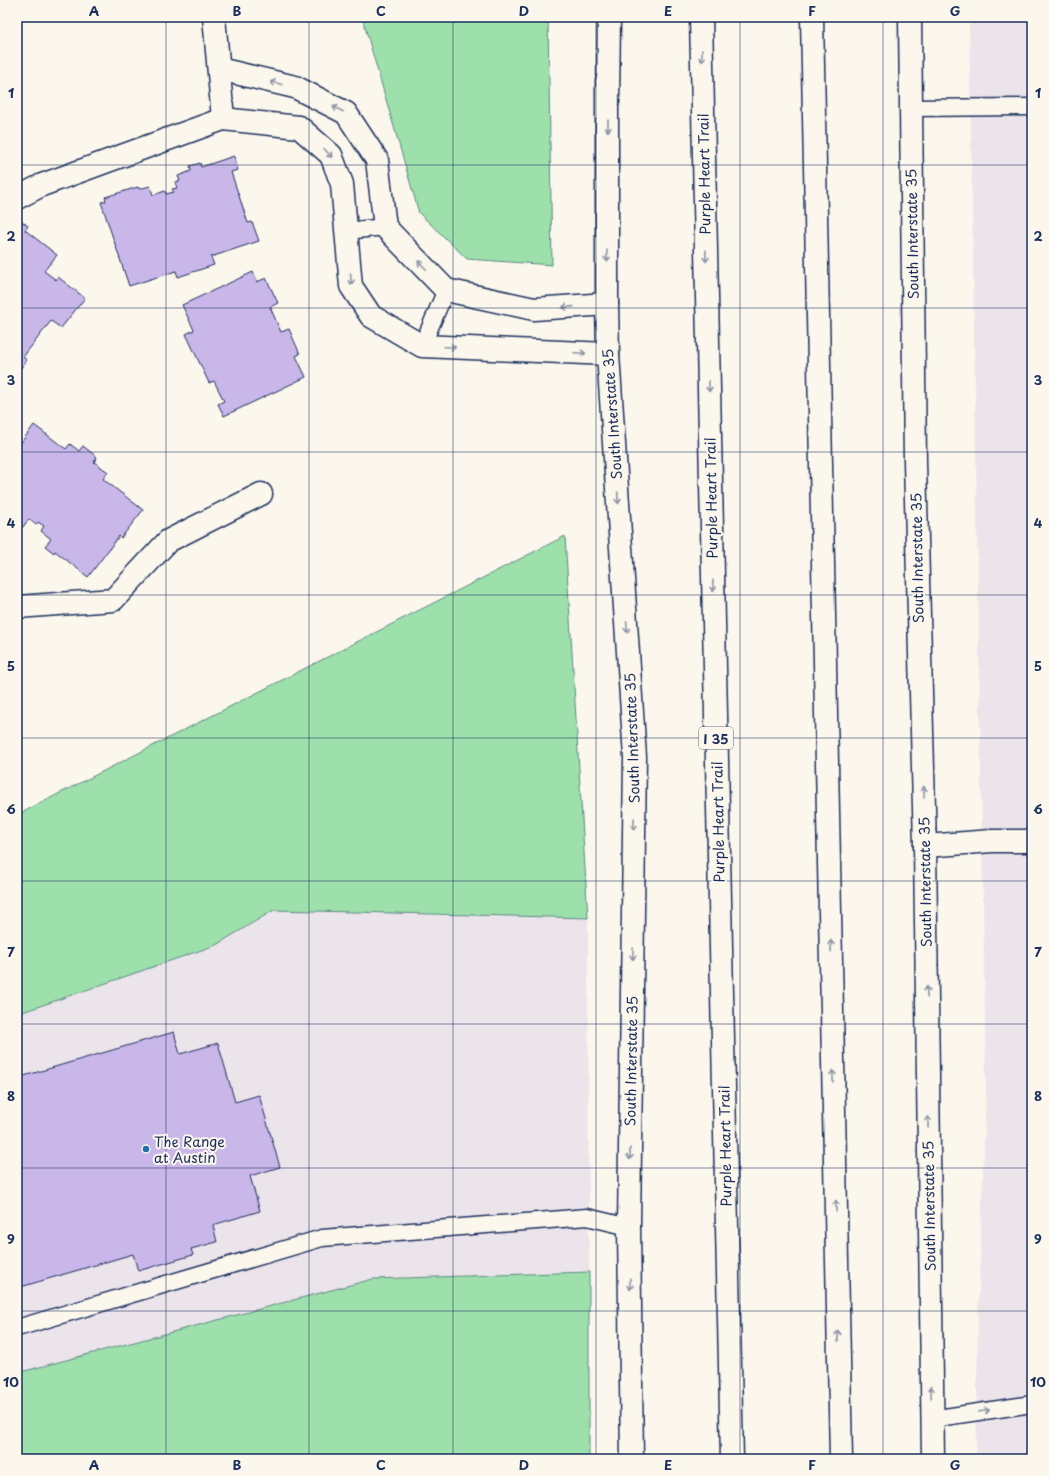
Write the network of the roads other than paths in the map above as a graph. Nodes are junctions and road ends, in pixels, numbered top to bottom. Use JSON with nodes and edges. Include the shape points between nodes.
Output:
{"nodes":[{"id":1,"x":214,"y":17,"type":"edge"},
{"id":2,"x":604,"y":17,"type":"edge"},
{"id":3,"x":609,"y":17,"type":"edge"},
{"id":4,"x":701,"y":17,"type":"edge"},
{"id":5,"x":812,"y":17,"type":"edge"},
{"id":6,"x":910,"y":17,"type":"edge"},
{"id":7,"x":218,"y":69,"type":"junction"},
{"id":8,"x":608,"y":101,"type":"junction"},
{"id":9,"x":1032,"y":107,"type":"edge"},
{"id":10,"x":910,"y":108,"type":"junction"},
{"id":11,"x":223,"y":119,"type":"junction"},
{"id":12,"x":17,"y":198,"type":"edge"},
{"id":13,"x":385,"y":227,"type":"junction"},
{"id":14,"x":346,"y":231,"type":"junction"},
{"id":15,"x":446,"y":290,"type":"junction"},
{"id":16,"x":607,"y":304,"type":"junction"},
{"id":17,"x":422,"y":346,"type":"junction"},
{"id":18,"x":608,"y":354,"type":"junction"},
{"id":19,"x":261,"y":494,"type":"dead end"},
{"id":20,"x":17,"y":607,"type":"edge"},
{"id":21,"x":1032,"y":841,"type":"edge"},
{"id":22,"x":925,"y":846,"type":"junction"},
{"id":23,"x":629,"y":1227,"type":"junction"},
{"id":24,"x":17,"y":1328,"type":"edge"},
{"id":25,"x":839,"y":1368,"type":"junction"},
{"id":26,"x":1032,"y":1404,"type":"edge"},
{"id":27,"x":931,"y":1419,"type":"junction"},
{"id":28,"x":632,"y":1459,"type":"edge"},
{"id":29,"x":732,"y":1459,"type":"edge"},
{"id":30,"x":841,"y":1459,"type":"edge"},
{"id":31,"x":852,"y":1459,"type":"edge"},
{"id":32,"x":932,"y":1459,"type":"edge"}],
"edges":[{"from":1,"to":7,"type":"main road"},
{"from":2,"to":8,"type":"main road","name":"South Interstate 35"},
{"from":3,"to":8,"type":"main road"},
{"from":4,"to":29,"type":"main road","name":"Purple Heart Trail","number":"I 35","one_way":true},
{"from":25,"to":5,"type":"main road","one_way":true},
{"from":6,"to":10,"type":"main road","name":"South Interstate 35"},
{"from":7,"to":11,"type":"main road"},
{"from":13,"to":7,"type":"main road","one_way":true,"via":[[377,160],[346,113],[295,87]]},
{"from":8,"to":16,"type":"main road","name":"South Interstate 35","one_way":true},
{"from":9,"to":10,"type":"lane"},
{"from":22,"to":10,"type":"main road","name":"South Interstate 35","one_way":true,"via":[[915,454]]},
{"from":11,"to":12,"type":"main road","via":[[42,185]]},
{"from":11,"to":14,"type":"main road","one_way":true,"via":[[299,127],[331,155],[342,184]]},
{"from":13,"to":14,"type":"lane"},
{"from":15,"to":13,"type":"main road","one_way":true},
{"from":14,"to":17,"type":"main road","one_way":true,"via":[[351,286],[371,316]]},
{"from":16,"to":15,"type":"main road","one_way":true,"via":[[534,309]]},
{"from":15,"to":17,"type":"lane"},
{"from":16,"to":18,"type":"main road","name":"South Interstate 35"},
{"from":17,"to":18,"type":"main road","one_way":true},
{"from":18,"to":23,"type":"main road","name":"South Interstate 35","one_way":true,"via":[[635,756]]},
{"from":19,"to":20,"type":"main road","via":[[168,541],[113,600]]},
{"from":21,"to":22,"type":"main road"},
{"from":27,"to":22,"type":"main road","name":"South Interstate 35","one_way":true},
{"from":23,"to":24,"type":"lane","via":[[587,1217],[322,1238]]},
{"from":23,"to":28,"type":"main road","name":"South Interstate 35","one_way":true},
{"from":25,"to":30,"type":"main road"},
{"from":25,"to":31,"type":"main road"},
{"from":27,"to":26,"type":"lane","one_way":true},
{"from":27,"to":32,"type":"main road","name":"South Interstate 35"}]}
